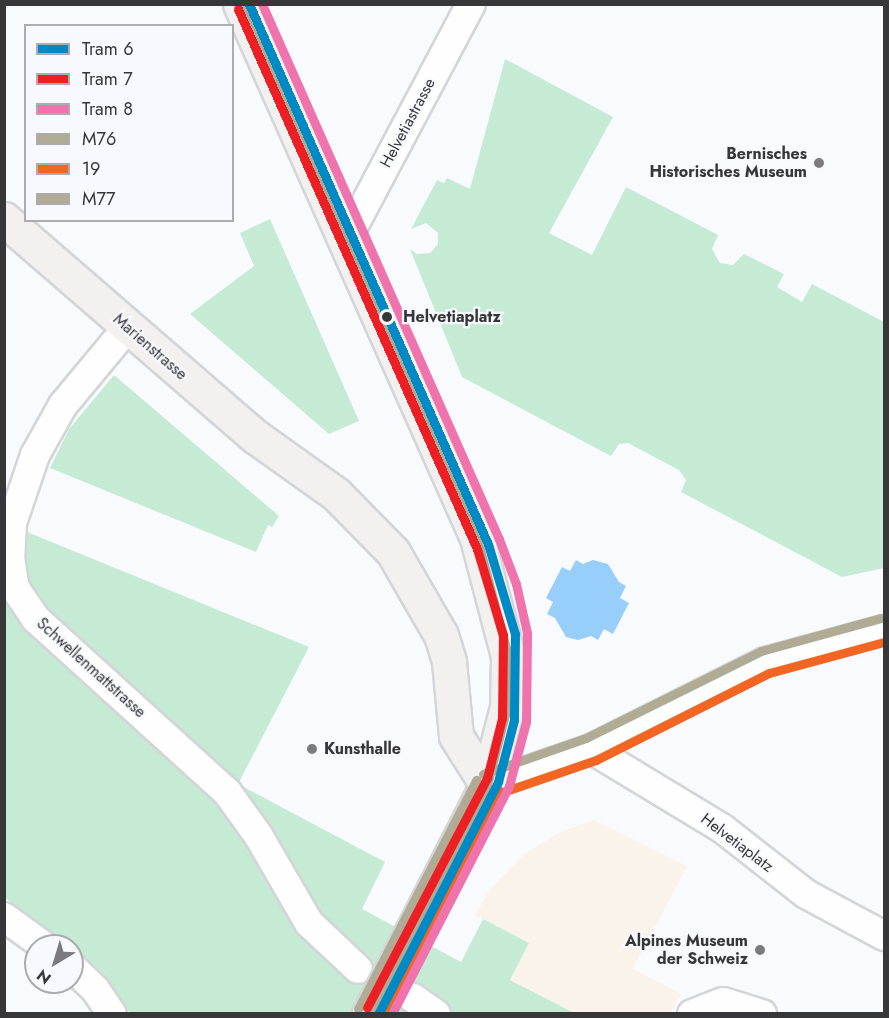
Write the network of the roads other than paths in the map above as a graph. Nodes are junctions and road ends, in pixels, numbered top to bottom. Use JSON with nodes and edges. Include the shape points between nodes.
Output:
{"nodes":[{"id":1,"x":240,"y":4,"type":"edge"},
{"id":2,"x":471,"y":4,"type":"edge"},
{"id":3,"x":4,"y":219,"type":"edge"},
{"id":4,"x":345,"y":242,"type":"junction"},
{"id":5,"x":127,"y":328,"type":"junction"},
{"id":6,"x":12,"y":494,"type":"edge"},
{"id":7,"x":885,"y":630,"type":"edge"},
{"id":8,"x":591,"y":749,"type":"junction"},
{"id":9,"x":487,"y":785,"type":"junction"},
{"id":10,"x":4,"y":917,"type":"edge"},
{"id":11,"x":27,"y":934,"type":"edge"},
{"id":12,"x":885,"y":936,"type":"edge"},
{"id":13,"x":358,"y":969,"type":"dead end"},
{"id":14,"x":84,"y":978,"type":"edge"},
{"id":15,"x":413,"y":998,"type":"dead end"},
{"id":16,"x":112,"y":1014,"type":"edge"},
{"id":17,"x":369,"y":1014,"type":"edge"},
{"id":18,"x":436,"y":1014,"type":"edge"},
{"id":19,"x":692,"y":1014,"type":"edge"},
{"id":20,"x":762,"y":1014,"type":"edge"}],
"edges":[{"from":1,"to":4,"type":"street"},
{"from":2,"to":4,"type":"street","name":"Helvetiastrasse"},
{"from":3,"to":5,"type":"street","name":"Marienstrasse"},
{"from":4,"to":9,"type":"street","via":[[477,538],[508,656],[507,707]]},
{"from":5,"to":6,"type":"street","name":"Schwellenmattstrasse","via":[[51,423]]},
{"from":5,"to":9,"type":"street","name":"Marienstrasse","via":[[256,437],[302,466],[369,524],[411,579],[444,644],[456,736]]},
{"from":6,"to":13,"type":"street","name":"Schwellenmattstrasse","via":[[10,558],[15,588],[29,611],[227,792],[258,835],[309,923]]},
{"from":7,"to":8,"type":"street","via":[[757,665]]},
{"from":8,"to":9,"type":"street"},
{"from":8,"to":12,"type":"street","name":"Helvetiaplatz","via":[[723,829],[789,883]]},
{"from":9,"to":17,"type":"street","bridge":true},
{"from":10,"to":11,"type":"street"},
{"from":14,"to":16,"type":"street"},
{"from":15,"to":18,"type":"street"},
{"from":19,"to":20,"type":"street","via":[[723,1002]]}]}
